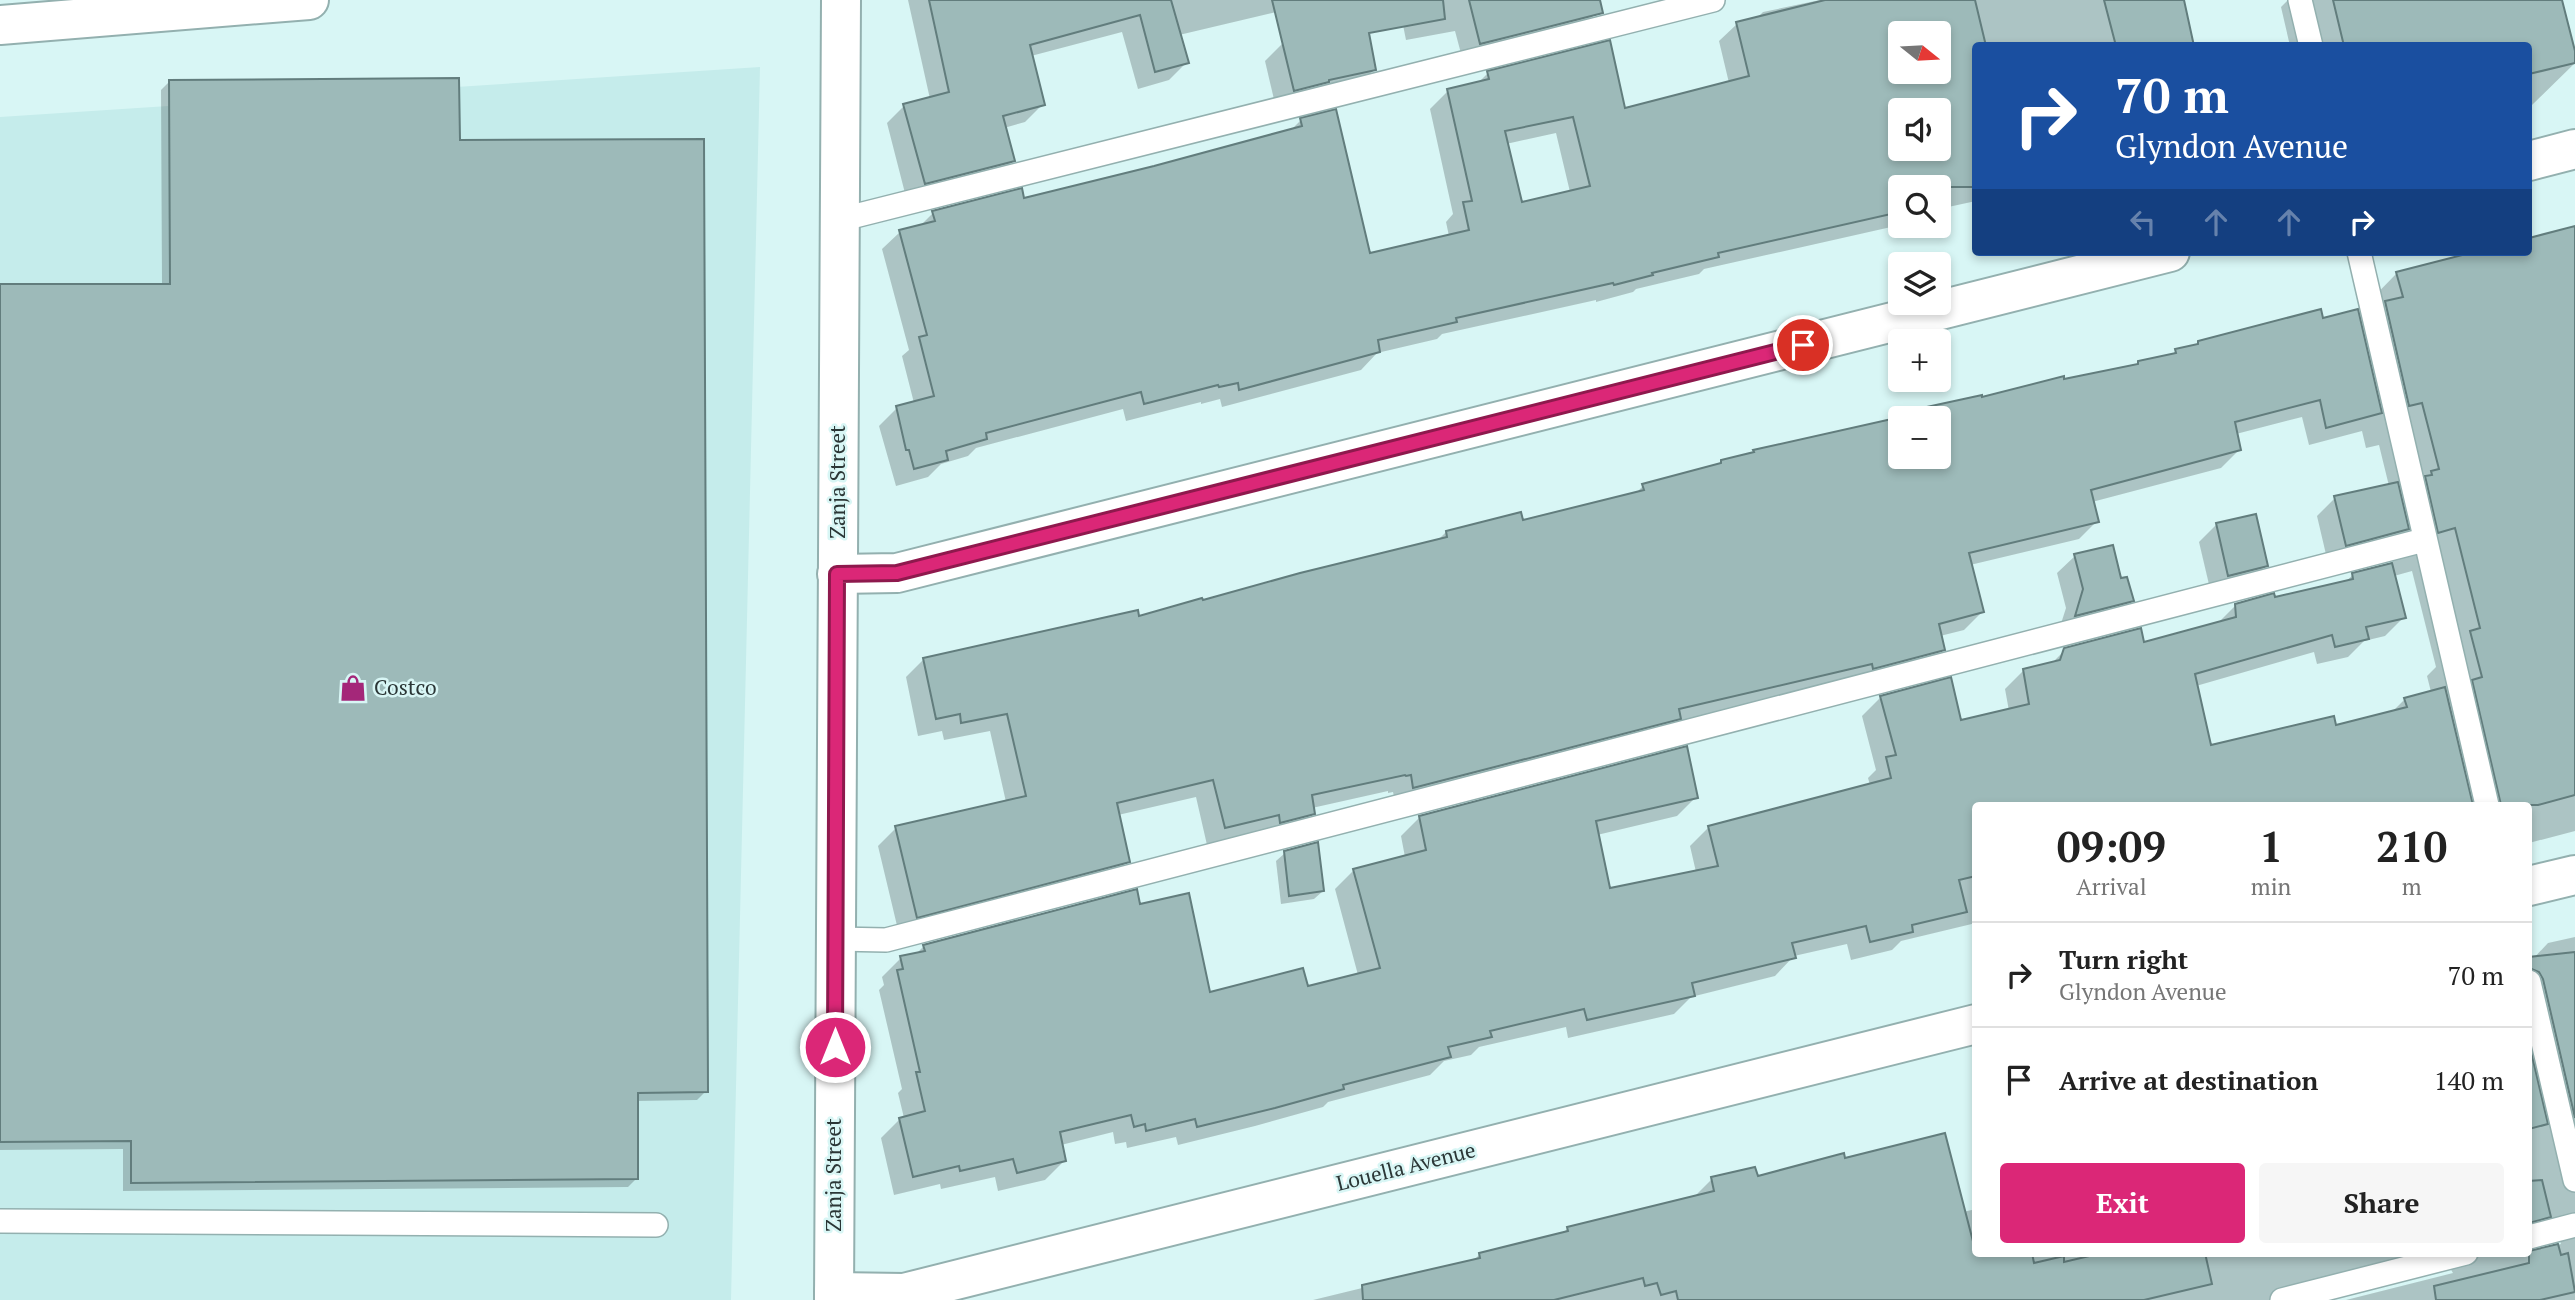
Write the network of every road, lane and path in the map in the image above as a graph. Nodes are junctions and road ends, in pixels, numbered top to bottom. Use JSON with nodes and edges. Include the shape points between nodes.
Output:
{"nodes":[{"id":1,"x":309,"y":0,"type":"edge"},
{"id":2,"x":841,"y":0,"type":"edge"},
{"id":3,"x":1713,"y":0,"type":"edge"},
{"id":4,"x":2300,"y":0,"type":"edge"},
{"id":5,"x":219,"y":4,"type":"edge"},
{"id":6,"x":0,"y":25,"type":"edge"},
{"id":7,"x":2310,"y":42,"type":"edge"},
{"id":8,"x":2575,"y":149,"type":"edge"},
{"id":9,"x":2532,"y":160,"type":"edge"},
{"id":10,"x":839,"y":220,"type":"junction"},
{"id":11,"x":2154,"y":256,"type":"edge"},
{"id":12,"x":2361,"y":256,"type":"edge"},
{"id":13,"x":2424,"y":540,"type":"junction"},
{"id":14,"x":837,"y":574,"type":"junction"},
{"id":15,"x":2486,"y":802,"type":"edge"},
{"id":16,"x":2575,"y":875,"type":"edge"},
{"id":17,"x":2532,"y":885,"type":"edge"},
{"id":18,"x":836,"y":939,"type":"junction"},
{"id":19,"x":2532,"y":995,"type":"edge"},
{"id":20,"x":1972,"y":1025,"type":"edge"},
{"id":21,"x":2575,"y":1180,"type":"edge"},
{"id":22,"x":0,"y":1221,"type":"edge"},
{"id":23,"x":656,"y":1225,"type":"dead end"},
{"id":24,"x":2575,"y":1225,"type":"edge"},
{"id":25,"x":2532,"y":1236,"type":"edge"},
{"id":26,"x":2450,"y":1257,"type":"edge"},
{"id":27,"x":834,"y":1296,"type":"edge"},
{"id":28,"x":2282,"y":1300,"type":"edge"}],
"edges":[{"from":1,"to":5,"type":"street"},
{"from":2,"to":10,"type":"street","name":"Zanja Street"},
{"from":3,"to":10,"type":"lane"},
{"from":4,"to":7,"type":"lane"},
{"from":5,"to":6,"type":"street"},
{"from":8,"to":9,"type":"street"},
{"from":10,"to":14,"type":"street","name":"Zanja Street"},
{"from":11,"to":14,"type":"street","via":[[897,573]]},
{"from":12,"to":13,"type":"lane"},
{"from":13,"to":15,"type":"lane"},
{"from":13,"to":18,"type":"lane","via":[[886,940]]},
{"from":14,"to":18,"type":"street","name":"Zanja Street"},
{"from":16,"to":17,"type":"street"},
{"from":18,"to":27,"type":"street","name":"Zanja Street"},
{"from":19,"to":21,"type":"lane"},
{"from":20,"to":27,"type":"street","name":"Louella Avenue","via":[[904,1293]]},
{"from":22,"to":23,"type":"lane"},
{"from":24,"to":25,"type":"lane"},
{"from":26,"to":28,"type":"lane"}]}
